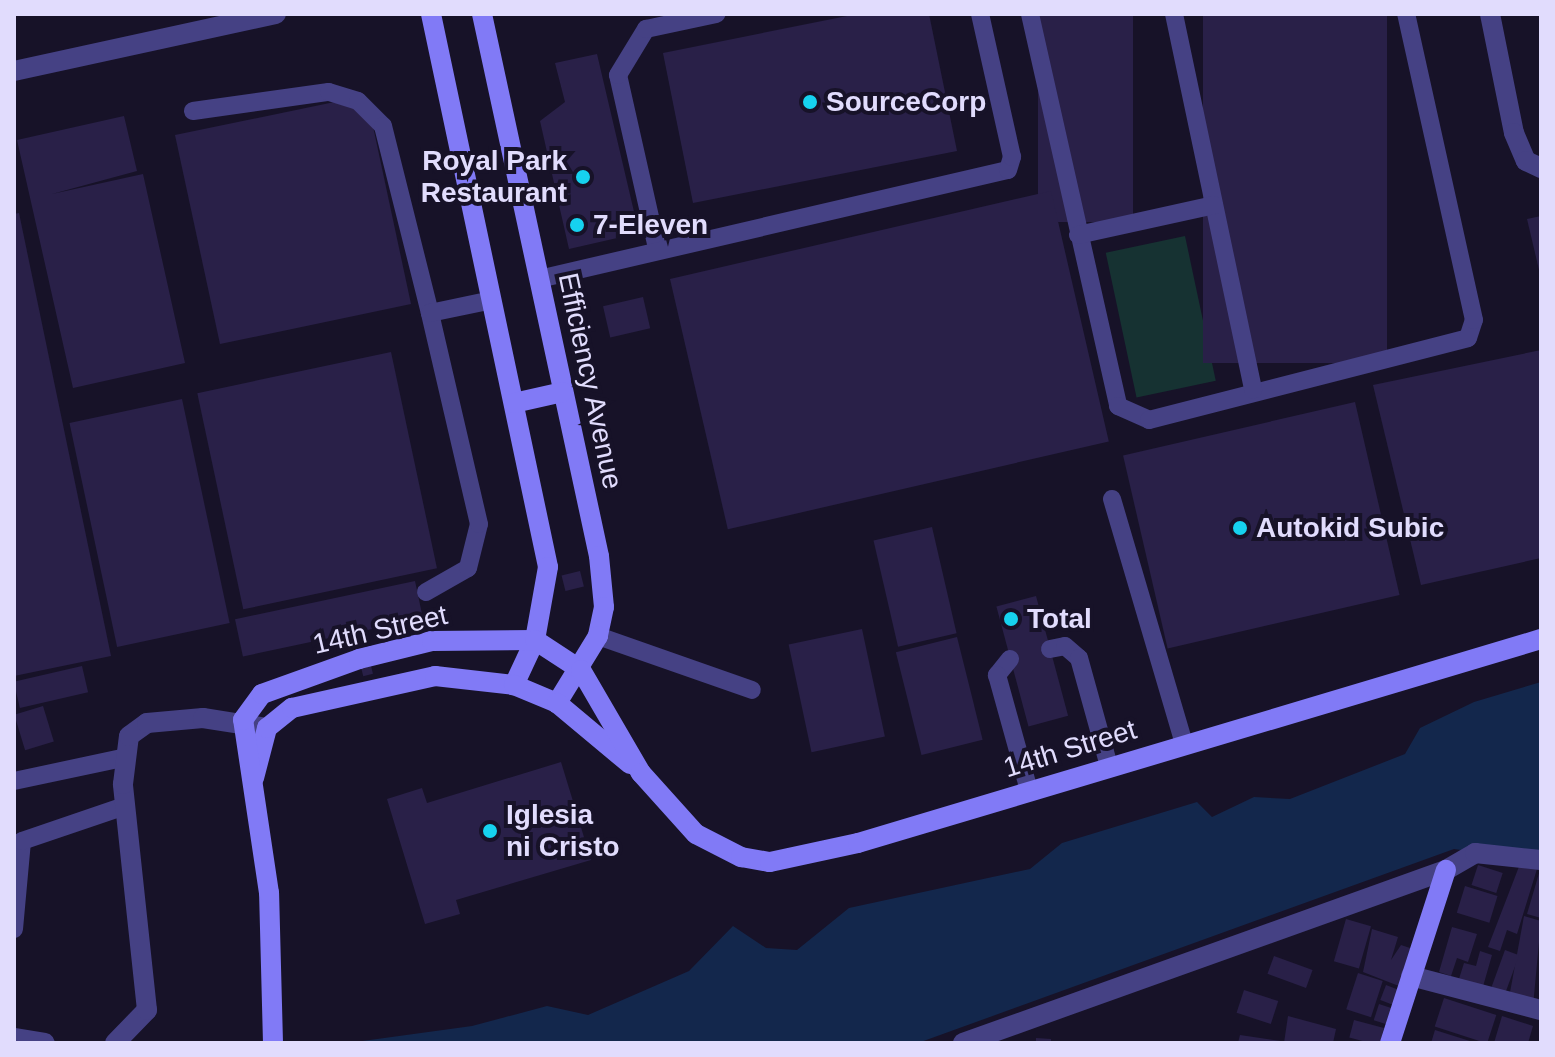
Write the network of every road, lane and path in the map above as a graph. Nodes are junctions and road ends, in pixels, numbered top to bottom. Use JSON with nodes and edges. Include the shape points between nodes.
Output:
{"nodes":[{"id":1,"x":276,"y":14,"type":"edge"},
{"id":2,"x":431,"y":14,"type":"edge"},
{"id":3,"x":482,"y":14,"type":"edge"},
{"id":4,"x":716,"y":14,"type":"edge"},
{"id":5,"x":980,"y":14,"type":"edge"},
{"id":6,"x":1030,"y":14,"type":"edge"},
{"id":7,"x":1174,"y":14,"type":"edge"},
{"id":8,"x":1406,"y":14,"type":"edge"},
{"id":9,"x":1490,"y":14,"type":"edge"},
{"id":10,"x":14,"y":71,"type":"edge"},
{"id":11,"x":193,"y":111,"type":"dead end"},
{"id":12,"x":1541,"y":168,"type":"edge"},
{"id":13,"x":1214,"y":205,"type":"junction"},
{"id":14,"x":1078,"y":235,"type":"junction"},
{"id":15,"x":657,"y":248,"type":"junction"},
{"id":16,"x":539,"y":279,"type":"junction"},
{"id":17,"x":492,"y":300,"type":"junction"},
{"id":18,"x":430,"y":313,"type":"junction"},
{"id":19,"x":1253,"y":390,"type":"junction"},
{"id":20,"x":563,"y":392,"type":"junction"},
{"id":21,"x":514,"y":403,"type":"junction"},
{"id":22,"x":1112,"y":499,"type":"dead end"},
{"id":23,"x":426,"y":592,"type":"dead end"},
{"id":24,"x":598,"y":636,"type":"junction"},
{"id":25,"x":1541,"y":639,"type":"edge"},
{"id":26,"x":535,"y":640,"type":"junction"},
{"id":27,"x":1050,"y":649,"type":"dead end"},
{"id":28,"x":1010,"y":659,"type":"dead end"},
{"id":29,"x":581,"y":670,"type":"junction"},
{"id":30,"x":514,"y":685,"type":"junction"},
{"id":31,"x":752,"y":690,"type":"dead end"},
{"id":32,"x":557,"y":703,"type":"junction"},
{"id":33,"x":243,"y":720,"type":"junction"},
{"id":34,"x":267,"y":728,"type":"junction"},
{"id":35,"x":1184,"y":743,"type":"junction"},
{"id":36,"x":122,"y":758,"type":"junction"},
{"id":37,"x":1109,"y":766,"type":"junction"},
{"id":38,"x":641,"y":773,"type":"junction"},
{"id":39,"x":14,"y":781,"type":"edge"},
{"id":40,"x":252,"y":785,"type":"junction"},
{"id":41,"x":1029,"y":790,"type":"junction"},
{"id":42,"x":125,"y":806,"type":"junction"},
{"id":43,"x":1541,"y":860,"type":"edge"},
{"id":44,"x":1446,"y":870,"type":"junction"},
{"id":45,"x":14,"y":929,"type":"edge"},
{"id":46,"x":1411,"y":976,"type":"junction"},
{"id":47,"x":1541,"y":1010,"type":"edge"},
{"id":48,"x":273,"y":1036,"type":"edge"},
{"id":49,"x":14,"y":1038,"type":"edge"},
{"id":50,"x":45,"y":1043,"type":"edge"},
{"id":51,"x":115,"y":1043,"type":"edge"},
{"id":52,"x":963,"y":1043,"type":"edge"},
{"id":53,"x":1390,"y":1043,"type":"edge"}],
"edges":[{"from":1,"to":10,"type":"street"},
{"from":2,"to":17,"type":"main road"},
{"from":3,"to":16,"type":"main road","name":"Efficiency Avenue"},
{"from":4,"to":15,"type":"lane","via":[[646,29],[618,75]]},
{"from":5,"to":15,"type":"lane","via":[[1012,157],[1008,170]]},
{"from":6,"to":14,"type":"lane"},
{"from":7,"to":13,"type":"lane"},
{"from":8,"to":19,"type":"lane","via":[[1474,320],[1468,338]]},
{"from":9,"to":12,"type":"street","via":[[1514,133],[1526,161]]},
{"from":11,"to":18,"type":"lane","via":[[329,92],[358,101],[383,126]]},
{"from":13,"to":14,"type":"lane"},
{"from":13,"to":19,"type":"lane"},
{"from":14,"to":19,"type":"lane","via":[[1118,406],[1149,420]]},
{"from":15,"to":16,"type":"lane"},
{"from":16,"to":20,"type":"main road","name":"Efficiency Avenue"},
{"from":17,"to":18,"type":"lane"},
{"from":17,"to":21,"type":"main road"},
{"from":18,"to":23,"type":"lane","via":[[479,524],[468,568]]},
{"from":20,"to":21,"type":"main road"},
{"from":20,"to":24,"type":"main road","name":"Efficiency Avenue","via":[[599,556],[604,607]]},
{"from":21,"to":26,"type":"main road","via":[[548,567]]},
{"from":22,"to":35,"type":"lane"},
{"from":24,"to":29,"type":"main road","name":"Efficiency Avenue"},
{"from":24,"to":31,"type":"lane"},
{"from":25,"to":35,"type":"main road","name":"14th Street"},
{"from":26,"to":29,"type":"main road","name":"14th Street"},
{"from":26,"to":30,"type":"main road"},
{"from":26,"to":33,"type":"main road","name":"14th Street","via":[[432,641],[359,659],[262,694]]},
{"from":27,"to":37,"type":"lane","via":[[1065,646],[1079,658]]},
{"from":28,"to":41,"type":"lane","via":[[997,675]]},
{"from":29,"to":32,"type":"main road","name":"Efficiency Avenue"},
{"from":29,"to":38,"type":"main road","name":"14th Street"},
{"from":30,"to":32,"type":"main road","name":"14th Street"},
{"from":30,"to":34,"type":"main road","name":"14th Street","via":[[435,676],[304,703]]},
{"from":32,"to":38,"type":"main road","name":"14th Street"},
{"from":33,"to":34,"type":"street"},
{"from":33,"to":36,"type":"street","via":[[147,723],[129,736]]},
{"from":33,"to":40,"type":"main road"},
{"from":34,"to":40,"type":"main road"},
{"from":35,"to":37,"type":"main road","name":"14th Street"},
{"from":36,"to":39,"type":"lane"},
{"from":36,"to":42,"type":"street"},
{"from":37,"to":41,"type":"main road","name":"14th Street"},
{"from":38,"to":41,"type":"main road","name":"14th Street","via":[[696,834],[729,852],[770,862],[807,858]]},
{"from":40,"to":48,"type":"main road","via":[[269,893]]},
{"from":42,"to":45,"type":"lane","via":[[22,841]]},
{"from":42,"to":51,"type":"street","via":[[147,1010]]},
{"from":43,"to":44,"type":"street","via":[[1488,851]]},
{"from":44,"to":46,"type":"main road"},
{"from":44,"to":52,"type":"street"},
{"from":46,"to":47,"type":"street"},
{"from":46,"to":53,"type":"main road"},
{"from":49,"to":50,"type":"street"}]}
